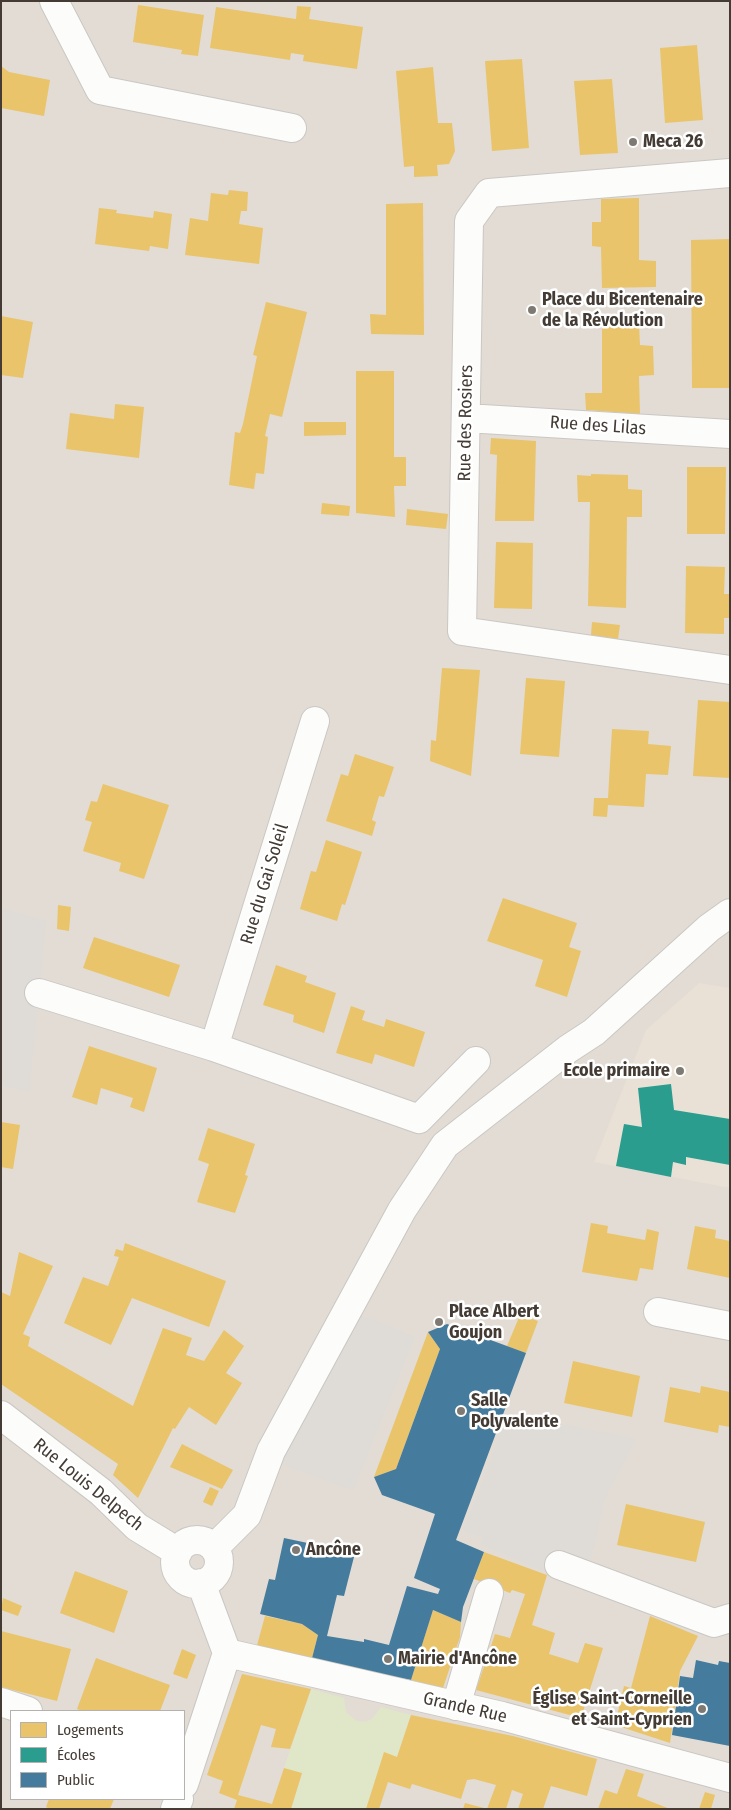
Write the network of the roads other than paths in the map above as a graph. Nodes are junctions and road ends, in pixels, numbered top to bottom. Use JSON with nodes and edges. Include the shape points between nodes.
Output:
{"nodes":[{"id":1,"x":54,"y":1,"type":"edge"},
{"id":2,"x":292,"y":128,"type":"dead end"},
{"id":3,"x":730,"y":174,"type":"edge"},
{"id":4,"x":466,"y":418,"type":"junction"},
{"id":5,"x":730,"y":434,"type":"edge"},
{"id":6,"x":730,"y":670,"type":"edge"},
{"id":7,"x":315,"y":721,"type":"dead end"},
{"id":8,"x":729,"y":912,"type":"edge"},
{"id":9,"x":39,"y":992,"type":"dead end"},
{"id":10,"x":214,"y":1047,"type":"junction"},
{"id":11,"x":476,"y":1061,"type":"dead end"},
{"id":12,"x":419,"y":1119,"type":"junction"},
{"id":13,"x":445,"y":1145,"type":"junction"},
{"id":14,"x":658,"y":1312,"type":"dead end"},
{"id":15,"x":730,"y":1326,"type":"edge"},
{"id":16,"x":1,"y":1415,"type":"edge"},
{"id":17,"x":214,"y":1548,"type":"junction"},
{"id":18,"x":178,"y":1552,"type":"junction"},
{"id":19,"x":559,"y":1565,"type":"dead end"},
{"id":20,"x":201,"y":1583,"type":"junction"},
{"id":21,"x":489,"y":1592,"type":"dead end"},
{"id":22,"x":730,"y":1618,"type":"edge"},
{"id":23,"x":227,"y":1654,"type":"junction"},
{"id":24,"x":1,"y":1702,"type":"edge"},
{"id":25,"x":456,"y":1706,"type":"junction"},
{"id":26,"x":25,"y":1710,"type":"edge"},
{"id":27,"x":186,"y":1771,"type":"edge"},
{"id":28,"x":730,"y":1778,"type":"edge"}],
"edges":[{"from":1,"to":2,"type":"street","via":[[100,90]]},
{"from":3,"to":4,"type":"street","name":"Rue des Rosiers","via":[[489,193],[469,221]]},
{"from":4,"to":5,"type":"street","name":"Rue des Lilas"},
{"from":4,"to":6,"type":"street","name":"Rue des Rosiers","via":[[462,631]]},
{"from":7,"to":10,"type":"street","name":"Rue du Gai Soleil"},
{"from":8,"to":13,"type":"street","via":[[594,1032]]},
{"from":9,"to":10,"type":"street"},
{"from":10,"to":12,"type":"street"},
{"from":11,"to":12,"type":"street"},
{"from":12,"to":13,"type":"street"},
{"from":13,"to":17,"type":"street","via":[[402,1210],[272,1451],[248,1516]]},
{"from":14,"to":15,"type":"street"},
{"from":16,"to":18,"type":"street","name":"Rue Louis Delpech","via":[[101,1492],[137,1527]]},
{"from":17,"to":18,"type":"street","via":[[202,1540],[195,1540]]},
{"from":17,"to":20,"type":"street","via":[[218,1554],[218,1568],[210,1580]]},
{"from":18,"to":20,"type":"street","via":[[178,1573],[189,1582]]},
{"from":19,"to":22,"type":"street","via":[[714,1623]]},
{"from":20,"to":23,"type":"street"},
{"from":21,"to":25,"type":"street"},
{"from":23,"to":25,"type":"street","name":"Grande Rue"},
{"from":23,"to":27,"type":"street"},
{"from":24,"to":26,"type":"street"},
{"from":25,"to":28,"type":"street","name":"Grande Rue"}]}
